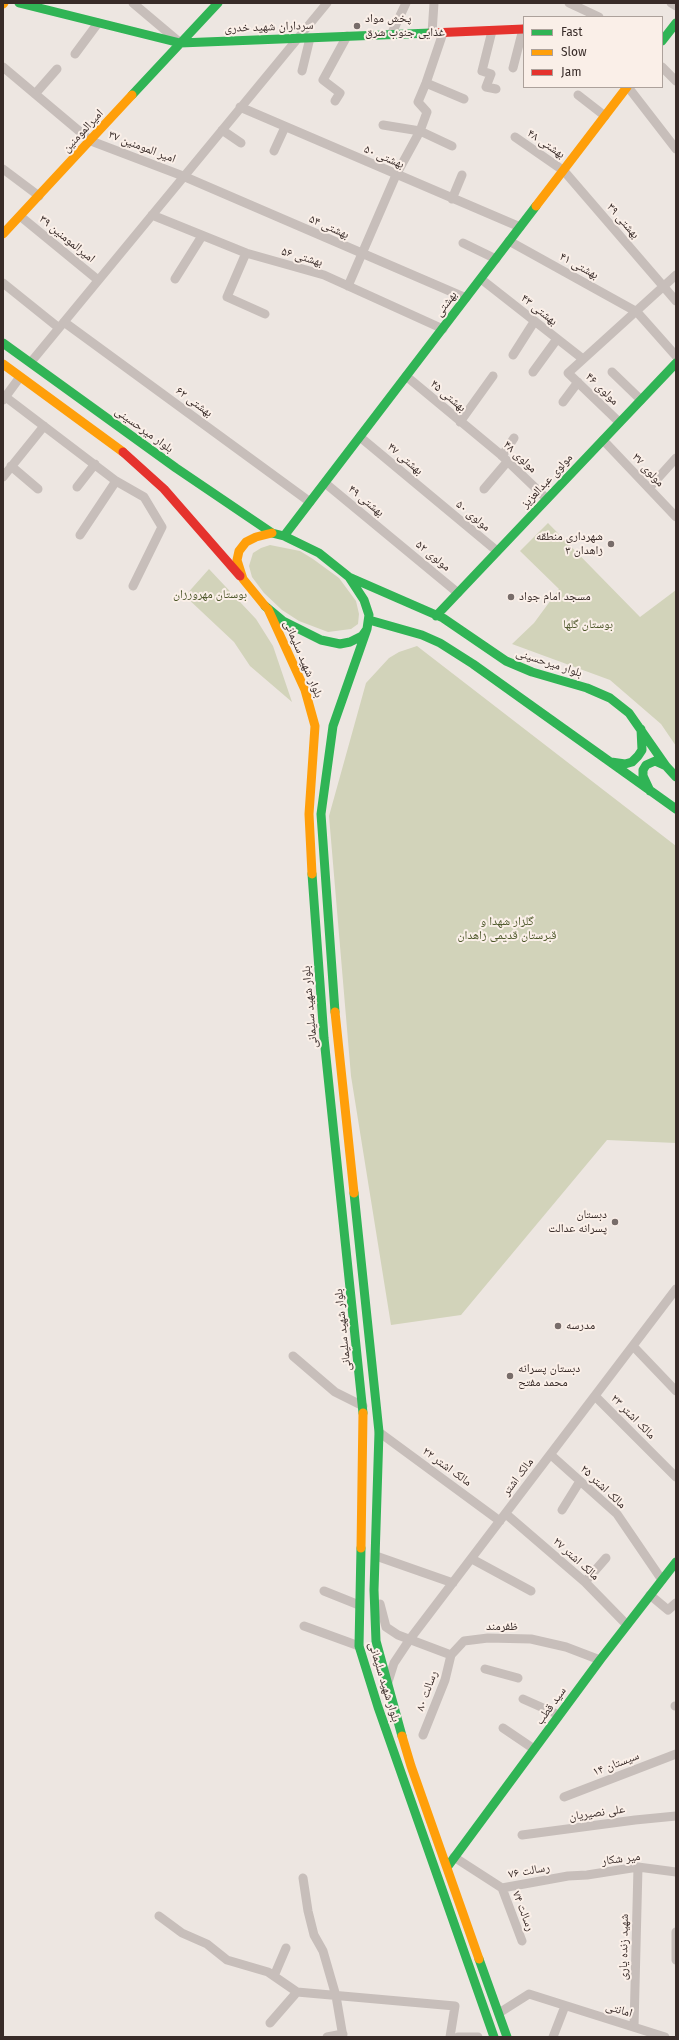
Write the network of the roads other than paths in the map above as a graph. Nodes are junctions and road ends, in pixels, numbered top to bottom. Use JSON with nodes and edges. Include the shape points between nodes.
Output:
{"nodes":[{"id":1,"x":19,"y":3,"type":"edge"},
{"id":2,"x":133,"y":3,"type":"edge"},
{"id":3,"x":218,"y":3,"type":"edge"},
{"id":4,"x":327,"y":3,"type":"edge"},
{"id":5,"x":406,"y":3,"type":"edge"},
{"id":6,"x":434,"y":3,"type":"edge"},
{"id":7,"x":569,"y":3,"type":"edge"},
{"id":8,"x":671,"y":3,"type":"edge"},
{"id":9,"x":676,"y":6,"type":"edge"},
{"id":10,"x":597,"y":16,"type":"edge"},
{"id":11,"x":98,"y":23,"type":"junction"},
{"id":12,"x":676,"y":23,"type":"edge"},
{"id":13,"x":663,"y":24,"type":"edge"},
{"id":14,"x":523,"y":29,"type":"edge"},
{"id":15,"x":492,"y":31,"type":"junction"},
{"id":16,"x":443,"y":32,"type":"junction"},
{"id":17,"x":432,"y":33,"type":"junction"},
{"id":18,"x":391,"y":34,"type":"junction"},
{"id":19,"x":347,"y":36,"type":"junction"},
{"id":20,"x":296,"y":38,"type":"junction"},
{"id":21,"x":310,"y":38,"type":"junction"},
{"id":22,"x":663,"y":40,"type":"edge"},
{"id":23,"x":180,"y":43,"type":"junction"},
{"id":24,"x":75,"y":54,"type":"dead end"},
{"id":25,"x":3,"y":68,"type":"edge"},
{"id":26,"x":513,"y":68,"type":"dead end"},
{"id":27,"x":57,"y":69,"type":"dead end"},
{"id":28,"x":663,"y":69,"type":"edge"},
{"id":29,"x":302,"y":70,"type":"dead end"},
{"id":30,"x":676,"y":81,"type":"edge"},
{"id":31,"x":426,"y":83,"type":"junction"},
{"id":32,"x":627,"y":88,"type":"edge"},
{"id":33,"x":629,"y":88,"type":"edge"},
{"id":34,"x":496,"y":89,"type":"dead end"},
{"id":35,"x":35,"y":94,"type":"junction"},
{"id":36,"x":578,"y":95,"type":"dead end"},
{"id":37,"x":464,"y":99,"type":"dead end"},
{"id":38,"x":335,"y":101,"type":"dead end"},
{"id":39,"x":240,"y":107,"type":"junction"},
{"id":40,"x":605,"y":116,"type":"junction"},
{"id":41,"x":383,"y":125,"type":"dead end"},
{"id":42,"x":285,"y":127,"type":"junction"},
{"id":43,"x":222,"y":130,"type":"junction"},
{"id":44,"x":420,"y":131,"type":"junction"},
{"id":45,"x":515,"y":138,"type":"dead end"},
{"id":46,"x":92,"y":140,"type":"junction"},
{"id":47,"x":241,"y":142,"type":"dead end"},
{"id":48,"x":452,"y":146,"type":"dead end"},
{"id":49,"x":676,"y":149,"type":"edge"},
{"id":50,"x":274,"y":151,"type":"dead end"},
{"id":51,"x":3,"y":169,"type":"edge"},
{"id":52,"x":564,"y":170,"type":"junction"},
{"id":53,"x":396,"y":175,"type":"junction"},
{"id":54,"x":462,"y":175,"type":"dead end"},
{"id":55,"x":183,"y":176,"type":"junction"},
{"id":56,"x":39,"y":196,"type":"junction"},
{"id":57,"x":452,"y":199,"type":"junction"},
{"id":58,"x":152,"y":215,"type":"junction"},
{"id":59,"x":20,"y":216,"type":"junction"},
{"id":60,"x":520,"y":227,"type":"junction"},
{"id":61,"x":3,"y":234,"type":"edge"},
{"id":62,"x":202,"y":236,"type":"junction"},
{"id":63,"x":509,"y":241,"type":"junction"},
{"id":64,"x":463,"y":243,"type":"dead end"},
{"id":65,"x":246,"y":253,"type":"junction"},
{"id":66,"x":361,"y":254,"type":"junction"},
{"id":67,"x":496,"y":259,"type":"junction"},
{"id":68,"x":676,"y":275,"type":"edge"},
{"id":69,"x":481,"y":278,"type":"junction"},
{"id":70,"x":175,"y":279,"type":"dead end"},
{"id":71,"x":98,"y":280,"type":"junction"},
{"id":72,"x":3,"y":284,"type":"edge"},
{"id":73,"x":348,"y":286,"type":"junction"},
{"id":74,"x":665,"y":287,"type":"junction"},
{"id":75,"x":466,"y":298,"type":"junction"},
{"id":76,"x":676,"y":302,"type":"edge"},
{"id":77,"x":637,"y":312,"type":"junction"},
{"id":78,"x":265,"y":314,"type":"dead end"},
{"id":79,"x":534,"y":322,"type":"junction"},
{"id":80,"x":61,"y":325,"type":"junction"},
{"id":81,"x":443,"y":329,"type":"junction"},
{"id":82,"x":557,"y":339,"type":"junction"},
{"id":83,"x":3,"y":343,"type":"edge"},
{"id":84,"x":513,"y":355,"type":"dead end"},
{"id":85,"x":676,"y":356,"type":"edge"},
{"id":86,"x":583,"y":359,"type":"junction"},
{"id":87,"x":31,"y":362,"type":"junction"},
{"id":88,"x":676,"y":362,"type":"edge"},
{"id":89,"x":3,"y":364,"type":"edge"},
{"id":90,"x":533,"y":372,"type":"dead end"},
{"id":91,"x":612,"y":372,"type":"dead end"},
{"id":92,"x":406,"y":376,"type":"junction"},
{"id":93,"x":493,"y":376,"type":"dead end"},
{"id":94,"x":20,"y":377,"type":"junction"},
{"id":95,"x":578,"y":382,"type":"junction"},
{"id":96,"x":4,"y":397,"type":"edge"},
{"id":97,"x":641,"y":400,"type":"junction"},
{"id":98,"x":563,"y":402,"type":"dead end"},
{"id":99,"x":460,"y":422,"type":"junction"},
{"id":100,"x":619,"y":422,"type":"junction"},
{"id":101,"x":44,"y":426,"type":"junction"},
{"id":102,"x":475,"y":434,"type":"joint"},
{"id":103,"x":360,"y":437,"type":"junction"},
{"id":104,"x":514,"y":438,"type":"dead end"},
{"id":105,"x":603,"y":440,"type":"junction"},
{"id":106,"x":676,"y":458,"type":"edge"},
{"id":107,"x":505,"y":459,"type":"junction"},
{"id":108,"x":95,"y":464,"type":"junction"},
{"id":109,"x":11,"y":466,"type":"junction"},
{"id":110,"x":3,"y":477,"type":"edge"},
{"id":111,"x":116,"y":481,"type":"junction"},
{"id":112,"x":325,"y":483,"type":"junction"},
{"id":113,"x":77,"y":487,"type":"dead end"},
{"id":114,"x":649,"y":488,"type":"junction"},
{"id":115,"x":38,"y":489,"type":"dead end"},
{"id":116,"x":484,"y":489,"type":"dead end"},
{"id":117,"x":434,"y":499,"type":"joint"},
{"id":118,"x":547,"y":499,"type":"junction"},
{"id":119,"x":310,"y":502,"type":"junction"},
{"id":120,"x":676,"y":517,"type":"edge"},
{"id":121,"x":272,"y":533,"type":"junction"},
{"id":122,"x":80,"y":535,"type":"dead end"},
{"id":123,"x":284,"y":536,"type":"junction"},
{"id":124,"x":392,"y":538,"type":"joint"},
{"id":125,"x":497,"y":551,"type":"junction"},
{"id":126,"x":349,"y":577,"type":"junction"},
{"id":127,"x":243,"y":579,"type":"junction"},
{"id":128,"x":133,"y":586,"type":"dead end"},
{"id":129,"x":458,"y":593,"type":"junction"},
{"id":130,"x":268,"y":609,"type":"junction"},
{"id":131,"x":436,"y":616,"type":"junction"},
{"id":132,"x":368,"y":624,"type":"junction"},
{"id":133,"x":640,"y":727,"type":"junction"},
{"id":134,"x":608,"y":761,"type":"junction"},
{"id":135,"x":666,"y":766,"type":"junction"},
{"id":136,"x":676,"y":777,"type":"edge"},
{"id":137,"x":650,"y":791,"type":"junction"},
{"id":138,"x":676,"y":809,"type":"edge"},
{"id":139,"x":674,"y":1296,"type":"edge"},
{"id":140,"x":633,"y":1346,"type":"junction"},
{"id":141,"x":293,"y":1356,"type":"dead end"},
{"id":142,"x":676,"y":1391,"type":"edge"},
{"id":143,"x":595,"y":1396,"type":"junction"},
{"id":144,"x":363,"y":1406,"type":"junction"},
{"id":145,"x":379,"y":1432,"type":"junction"},
{"id":146,"x":550,"y":1455,"type":"junction"},
{"id":147,"x":676,"y":1477,"type":"edge"},
{"id":148,"x":580,"y":1481,"type":"junction"},
{"id":149,"x":562,"y":1510,"type":"dead end"},
{"id":150,"x":503,"y":1518,"type":"junction"},
{"id":151,"x":376,"y":1556,"type":"junction"},
{"id":152,"x":606,"y":1558,"type":"dead end"},
{"id":153,"x":472,"y":1559,"type":"junction"},
{"id":154,"x":676,"y":1562,"type":"edge"},
{"id":155,"x":375,"y":1578,"type":"junction"},
{"id":156,"x":662,"y":1580,"type":"junction"},
{"id":157,"x":585,"y":1582,"type":"junction"},
{"id":158,"x":453,"y":1583,"type":"junction"},
{"id":159,"x":324,"y":1591,"type":"dead end"},
{"id":160,"x":531,"y":1591,"type":"dead end"},
{"id":161,"x":650,"y":1595,"type":"junction"},
{"id":162,"x":676,"y":1603,"type":"edge"},
{"id":163,"x":359,"y":1604,"type":"junction"},
{"id":164,"x":627,"y":1625,"type":"junction"},
{"id":165,"x":304,"y":1626,"type":"dead end"},
{"id":166,"x":410,"y":1639,"type":"junction"},
{"id":167,"x":359,"y":1646,"type":"junction"},
{"id":168,"x":451,"y":1655,"type":"junction"},
{"id":169,"x":600,"y":1660,"type":"junction"},
{"id":170,"x":485,"y":1670,"type":"dead end"},
{"id":171,"x":518,"y":1678,"type":"dead end"},
{"id":172,"x":387,"y":1684,"type":"junction"},
{"id":173,"x":523,"y":1699,"type":"dead end"},
{"id":174,"x":559,"y":1715,"type":"junction"},
{"id":175,"x":503,"y":1728,"type":"dead end"},
{"id":176,"x":423,"y":1735,"type":"dead end"},
{"id":177,"x":534,"y":1748,"type":"junction"},
{"id":178,"x":676,"y":1754,"type":"edge"},
{"id":179,"x":564,"y":1797,"type":"dead end"},
{"id":180,"x":676,"y":1816,"type":"edge"},
{"id":181,"x":522,"y":1835,"type":"dead end"},
{"id":182,"x":454,"y":1858,"type":"junction"},
{"id":183,"x":448,"y":1866,"type":"junction"},
{"id":184,"x":638,"y":1867,"type":"junction"},
{"id":185,"x":676,"y":1872,"type":"edge"},
{"id":186,"x":568,"y":1876,"type":"joint"},
{"id":187,"x":303,"y":1878,"type":"dead end"},
{"id":188,"x":502,"y":1888,"type":"junction"},
{"id":189,"x":159,"y":1916,"type":"dead end"},
{"id":190,"x":676,"y":1932,"type":"edge"},
{"id":191,"x":522,"y":1941,"type":"dead end"},
{"id":192,"x":286,"y":1948,"type":"dead end"},
{"id":193,"x":676,"y":1960,"type":"edge"},
{"id":194,"x":274,"y":1976,"type":"junction"},
{"id":195,"x":297,"y":1992,"type":"junction"},
{"id":196,"x":336,"y":1996,"type":"junction"},
{"id":197,"x":565,"y":2006,"type":"junction"},
{"id":198,"x":499,"y":2013,"type":"junction"},
{"id":199,"x":270,"y":2024,"type":"dead end"},
{"id":200,"x":634,"y":2027,"type":"junction"},
{"id":201,"x":343,"y":2036,"type":"edge"},
{"id":202,"x":327,"y":2037,"type":"edge"},
{"id":203,"x":450,"y":2037,"type":"edge"},
{"id":204,"x":458,"y":2037,"type":"edge"},
{"id":205,"x":478,"y":2037,"type":"edge"},
{"id":206,"x":488,"y":2037,"type":"edge"},
{"id":207,"x":494,"y":2037,"type":"edge"},
{"id":208,"x":507,"y":2037,"type":"edge"},
{"id":209,"x":553,"y":2037,"type":"edge"},
{"id":210,"x":665,"y":2037,"type":"edge"}],
"edges":[{"from":1,"to":11,"type":"main road","name":"سرداران شهید خدری"},
{"from":2,"to":23,"type":"street"},
{"from":3,"to":23,"type":"main road","name":"امیرالمومنین"},
{"from":4,"to":20,"type":"street"},
{"from":5,"to":18,"type":"street"},
{"from":6,"to":17,"type":"street"},
{"from":7,"to":10,"type":"street"},
{"from":8,"to":9,"type":"street"},
{"from":11,"to":23,"type":"main road","name":"سرداران شهید خدری"},
{"from":11,"to":24,"type":"street"},
{"from":12,"to":13,"type":"main road"},
{"from":12,"to":22,"type":"main road"},
{"from":14,"to":15,"type":"main road","name":"سرداران شهید خدری"},
{"from":14,"to":26,"type":"street"},
{"from":15,"to":16,"type":"main road","name":"سرداران شهید خدری"},
{"from":15,"to":34,"type":"street","via":[[482,71],[491,74],[486,87]]},
{"from":16,"to":17,"type":"main road","name":"سرداران شهید خدری"},
{"from":16,"to":31,"type":"street"},
{"from":17,"to":18,"type":"main road","name":"سرداران شهید خدری"},
{"from":18,"to":19,"type":"main road","name":"سرداران شهید خدری"},
{"from":19,"to":21,"type":"main road","name":"سرداران شهید خدری"},
{"from":19,"to":38,"type":"street","via":[[323,80],[340,93]]},
{"from":20,"to":21,"type":"main road","name":"سرداران شهید خدری"},
{"from":20,"to":23,"type":"main road","name":"سرداران شهید خدری"},
{"from":20,"to":39,"type":"street"},
{"from":21,"to":29,"type":"street"},
{"from":23,"to":46,"type":"main road","name":"امیرالمومنین"},
{"from":25,"to":35,"type":"street","name":"امیر المومنین ۳۷"},
{"from":27,"to":35,"type":"street"},
{"from":28,"to":30,"type":"street"},
{"from":31,"to":37,"type":"street"},
{"from":31,"to":44,"type":"street","via":[[418,102],[427,112]]},
{"from":32,"to":40,"type":"main road","name":"بهشتی"},
{"from":33,"to":49,"type":"street"},
{"from":35,"to":46,"type":"street","name":"امیر المومنین ۳۷"},
{"from":36,"to":40,"type":"street"},
{"from":39,"to":42,"type":"street","name":"بهشتی ۵۰"},
{"from":39,"to":43,"type":"street"},
{"from":40,"to":52,"type":"main road","name":"بهشتی"},
{"from":41,"to":44,"type":"street"},
{"from":42,"to":50,"type":"street"},
{"from":42,"to":53,"type":"street","name":"بهشتی ۵۰"},
{"from":43,"to":47,"type":"street"},
{"from":43,"to":55,"type":"street"},
{"from":44,"to":48,"type":"street"},
{"from":44,"to":53,"type":"street"},
{"from":45,"to":52,"type":"street","name":"بهشتی ۴۸"},
{"from":46,"to":55,"type":"street","name":"امیر المومنین ۳۷"},
{"from":46,"to":56,"type":"main road","name":"امیرالمومنین"},
{"from":51,"to":56,"type":"street"},
{"from":52,"to":60,"type":"main road","name":"بهشتی"},
{"from":52,"to":74,"type":"street","name":"بهشتی ۳۹"},
{"from":53,"to":57,"type":"street","name":"بهشتی ۵۰"},
{"from":53,"to":66,"type":"street"},
{"from":54,"to":57,"type":"street"},
{"from":55,"to":58,"type":"street"},
{"from":55,"to":66,"type":"street","name":"بهشتی ۵۴"},
{"from":56,"to":59,"type":"main road","name":"امیرالمومنین"},
{"from":57,"to":60,"type":"street","name":"بهشتی ۵۰"},
{"from":58,"to":62,"type":"street","name":"بهشتی ۵۶"},
{"from":58,"to":71,"type":"street"},
{"from":59,"to":61,"type":"main road","name":"امیرالمومنین"},
{"from":59,"to":71,"type":"street","name":"امیرالمومنین ۳۹"},
{"from":60,"to":63,"type":"main road","name":"بهشتی"},
{"from":62,"to":65,"type":"street","name":"بهشتی ۵۶"},
{"from":62,"to":70,"type":"street"},
{"from":63,"to":67,"type":"main road","name":"بهشتی"},
{"from":63,"to":77,"type":"street","name":"بهشتی ۴۱"},
{"from":64,"to":67,"type":"street"},
{"from":65,"to":73,"type":"street","name":"بهشتی ۵۶","via":[[324,275]]},
{"from":65,"to":78,"type":"street","via":[[227,297]]},
{"from":66,"to":73,"type":"street"},
{"from":66,"to":75,"type":"street","name":"بهشتی ۵۴"},
{"from":67,"to":69,"type":"main road","name":"بهشتی"},
{"from":68,"to":74,"type":"street"},
{"from":69,"to":75,"type":"main road","name":"بهشتی"},
{"from":69,"to":79,"type":"street","name":"بهشتی ۴۳"},
{"from":71,"to":80,"type":"street"},
{"from":72,"to":80,"type":"street","name":"بهشتی ۶۲"},
{"from":73,"to":81,"type":"street","name":"بهشتی ۵۶"},
{"from":74,"to":76,"type":"street","name":"بهشتی ۳۹"},
{"from":74,"to":77,"type":"street"},
{"from":75,"to":81,"type":"main road","name":"بهشتی"},
{"from":77,"to":85,"type":"street","name":"بهشتی ۴۱"},
{"from":77,"to":86,"type":"street"},
{"from":79,"to":82,"type":"street","name":"بهشتی ۴۳"},
{"from":79,"to":84,"type":"street"},
{"from":80,"to":87,"type":"street"},
{"from":80,"to":119,"type":"street","name":"بهشتی ۶۲"},
{"from":81,"to":92,"type":"main road","name":"بهشتی"},
{"from":82,"to":86,"type":"street","name":"بهشتی ۴۳"},
{"from":82,"to":90,"type":"street"},
{"from":83,"to":87,"type":"main road","name":"بلوار میرحسینی"},
{"from":86,"to":95,"type":"street","name":"مولوی ۴۶","via":[[568,373]]},
{"from":87,"to":121,"type":"main road","name":"بلوار میرحسینی","via":[[176,468]]},
{"from":88,"to":97,"type":"main road","name":"مولوی عبدالعزیز"},
{"from":89,"to":94,"type":"main road"},
{"from":91,"to":97,"type":"street"},
{"from":92,"to":99,"type":"street","name":"بهشتی ۴۵"},
{"from":92,"to":103,"type":"main road","name":"بهشتی"},
{"from":93,"to":99,"type":"street"},
{"from":94,"to":96,"type":"street"},
{"from":94,"to":127,"type":"main road","via":[[140,466],[164,489]]},
{"from":95,"to":98,"type":"street"},
{"from":95,"to":100,"type":"street","name":"مولوی ۴۶"},
{"from":96,"to":101,"type":"street"},
{"from":97,"to":100,"type":"main road","name":"مولوی عبدالعزیز"},
{"from":99,"to":102,"type":"street","name":"بهشتی ۴۵"},
{"from":100,"to":105,"type":"main road","name":"مولوی عبدالعزیز"},
{"from":101,"to":108,"type":"street"},
{"from":101,"to":109,"type":"street"},
{"from":102,"to":107,"type":"street","name":"مولوی ۴۸"},
{"from":103,"to":112,"type":"main road","name":"بهشتی"},
{"from":103,"to":117,"type":"street","name":"بهشتی ۴۷"},
{"from":104,"to":107,"type":"street"},
{"from":105,"to":114,"type":"street","name":"مولوی ۳۷"},
{"from":105,"to":118,"type":"main road","name":"مولوی عبدالعزیز"},
{"from":106,"to":114,"type":"street"},
{"from":107,"to":116,"type":"street"},
{"from":107,"to":118,"type":"street","name":"مولوی ۴۸"},
{"from":108,"to":111,"type":"street"},
{"from":108,"to":113,"type":"street"},
{"from":109,"to":110,"type":"street"},
{"from":109,"to":115,"type":"street"},
{"from":111,"to":122,"type":"street"},
{"from":111,"to":128,"type":"street","via":[[144,497],[162,527]]},
{"from":112,"to":119,"type":"main road","name":"بهشتی"},
{"from":112,"to":124,"type":"street","name":"بهشتی ۴۹"},
{"from":114,"to":120,"type":"street","name":"مولوی ۳۷"},
{"from":117,"to":125,"type":"street","name":"مولوی ۵۰"},
{"from":118,"to":125,"type":"main road","name":"مولوی عبدالعزیز"},
{"from":119,"to":123,"type":"main road","name":"بهشتی"},
{"from":121,"to":123,"type":"main road"},
{"from":121,"to":127,"type":"main road","via":[[256,537],[242,545],[238,560]]},
{"from":123,"to":126,"type":"main road","via":[[319,553]]},
{"from":124,"to":129,"type":"street","name":"مولوی ۵۲"},
{"from":125,"to":129,"type":"main road","name":"مولوی عبدالعزیز"},
{"from":126,"to":131,"type":"main road","name":"بلوار میرحسینی"},
{"from":126,"to":132,"type":"main road","via":[[364,600]]},
{"from":127,"to":130,"type":"main road"},
{"from":129,"to":131,"type":"main road","name":"مولوی عبدالعزیز"},
{"from":130,"to":132,"type":"main road","via":[[293,627],[330,643],[350,642],[362,636]]},
{"from":130,"to":144,"type":"main road","name":"بلوار شهید سلیمانی","via":[[304,690],[315,726],[309,814],[312,874],[324,1038]]},
{"from":131,"to":133,"type":"main road","name":"بلوار میرحسینی","via":[[443,618],[506,661],[610,698],[629,713]]},
{"from":132,"to":134,"type":"main road","via":[[422,635],[440,643]]},
{"from":132,"to":145,"type":"main road","name":"بلوار شهید سلیمانی","via":[[333,726],[321,814],[337,1037]]},
{"from":133,"to":134,"type":"main road","via":[[642,750],[638,756],[625,764]]},
{"from":133,"to":135,"type":"main road","name":"بلوار میرحسینی"},
{"from":134,"to":137,"type":"main road"},
{"from":135,"to":136,"type":"main road","name":"بلوار میرحسینی"},
{"from":135,"to":137,"type":"main road","via":[[655,761],[646,765],[643,776]]},
{"from":137,"to":138,"type":"main road"},
{"from":139,"to":140,"type":"street","name":"مالک اشتر"},
{"from":140,"to":142,"type":"street"},
{"from":140,"to":143,"type":"street","name":"مالک اشتر"},
{"from":141,"to":144,"type":"street","via":[[335,1392]]},
{"from":143,"to":146,"type":"street","name":"مالک اشتر"},
{"from":143,"to":147,"type":"street","name":"مالک اشتر ۲۳"},
{"from":144,"to":163,"type":"main road","name":"بلوار شهید سلیمانی"},
{"from":145,"to":150,"type":"street","name":"مالک اشتر ۲۲"},
{"from":145,"to":151,"type":"main road","name":"بلوار شهید سلیمانی"},
{"from":146,"to":148,"type":"street","name":"مالک اشتر ۲۵"},
{"from":146,"to":150,"type":"street","name":"مالک اشتر"},
{"from":148,"to":149,"type":"street"},
{"from":148,"to":156,"type":"street","name":"مالک اشتر ۲۵","via":[[617,1514]]},
{"from":150,"to":153,"type":"street","name":"مالک اشتر"},
{"from":150,"to":157,"type":"street","name":"مالک اشتر ۲۷"},
{"from":151,"to":155,"type":"main road","name":"بلوار شهید سلیمانی"},
{"from":151,"to":158,"type":"street"},
{"from":152,"to":157,"type":"street"},
{"from":153,"to":158,"type":"street","name":"مالک اشتر"},
{"from":153,"to":160,"type":"street"},
{"from":154,"to":156,"type":"main road","name":"سید قطب"},
{"from":155,"to":166,"type":"street","via":[[386,1627]]},
{"from":155,"to":172,"type":"main road","name":"بلوار شهید سلیمانی","via":[[376,1640]]},
{"from":156,"to":161,"type":"main road","name":"سید قطب"},
{"from":157,"to":164,"type":"street","name":"مالک اشتر ۲۷"},
{"from":158,"to":166,"type":"street","name":"مالک اشتر"},
{"from":159,"to":163,"type":"street"},
{"from":161,"to":162,"type":"street","via":[[668,1610]]},
{"from":161,"to":164,"type":"main road","name":"سید قطب"},
{"from":163,"to":167,"type":"main road","name":"بلوار شهید سلیمانی"},
{"from":164,"to":169,"type":"main road","name":"سید قطب"},
{"from":165,"to":167,"type":"street"},
{"from":166,"to":168,"type":"street"},
{"from":166,"to":172,"type":"street","name":"مالک اشتر","via":[[394,1663]]},
{"from":167,"to":207,"type":"main road","name":"بلوار شهید سلیمانی"},
{"from":168,"to":169,"type":"street","name":"ظفرمند","via":[[464,1640],[488,1638],[531,1640],[566,1647]]},
{"from":168,"to":176,"type":"street","name":"رسالت ۸۰","via":[[445,1680]]},
{"from":169,"to":174,"type":"main road","name":"سید قطب"},
{"from":170,"to":171,"type":"street"},
{"from":172,"to":183,"type":"main road","name":"بلوار شهید سلیمانی","via":[[412,1766]]},
{"from":173,"to":174,"type":"street"},
{"from":174,"to":177,"type":"main road","name":"سید قطب"},
{"from":175,"to":177,"type":"street"},
{"from":177,"to":182,"type":"main road","name":"سید قطب"},
{"from":178,"to":179,"type":"street","name":"سیستان ۱۴"},
{"from":180,"to":181,"type":"street","name":"علی نصیریان"},
{"from":182,"to":183,"type":"main road","name":"سید قطب"},
{"from":182,"to":188,"type":"street","name":"رسالت ۷۶"},
{"from":183,"to":198,"type":"main road","name":"بلوار شهید سلیمانی"},
{"from":184,"to":185,"type":"street","name":"میر شکار"},
{"from":184,"to":186,"type":"street","name":"میر شکار","via":[[587,1876]]},
{"from":184,"to":200,"type":"street","name":"شهید زنده یاری"},
{"from":186,"to":188,"type":"street","name":"رسالت ۷۶"},
{"from":187,"to":196,"type":"street","via":[[314,1934],[323,1951]]},
{"from":188,"to":191,"type":"street","name":"رسالت ۷۴"},
{"from":189,"to":194,"type":"street","via":[[182,1933],[207,1944],[227,1960]]},
{"from":190,"to":193,"type":"street"},
{"from":192,"to":194,"type":"street"},
{"from":194,"to":195,"type":"street"},
{"from":195,"to":196,"type":"street"},
{"from":195,"to":199,"type":"street"},
{"from":196,"to":201,"type":"street"},
{"from":196,"to":203,"type":"street","via":[[455,2006]]},
{"from":197,"to":198,"type":"street","name":"امانتی","via":[[529,1994]]},
{"from":197,"to":200,"type":"street","name":"امانتی"},
{"from":197,"to":209,"type":"street"},
{"from":198,"to":208,"type":"main road","name":"بلوار شهید سلیمانی"},
{"from":200,"to":210,"type":"street","name":"امانتی"},
{"from":201,"to":202,"type":"street"},
{"from":204,"to":205,"type":"street"},
{"from":206,"to":207,"type":"street"}]}
